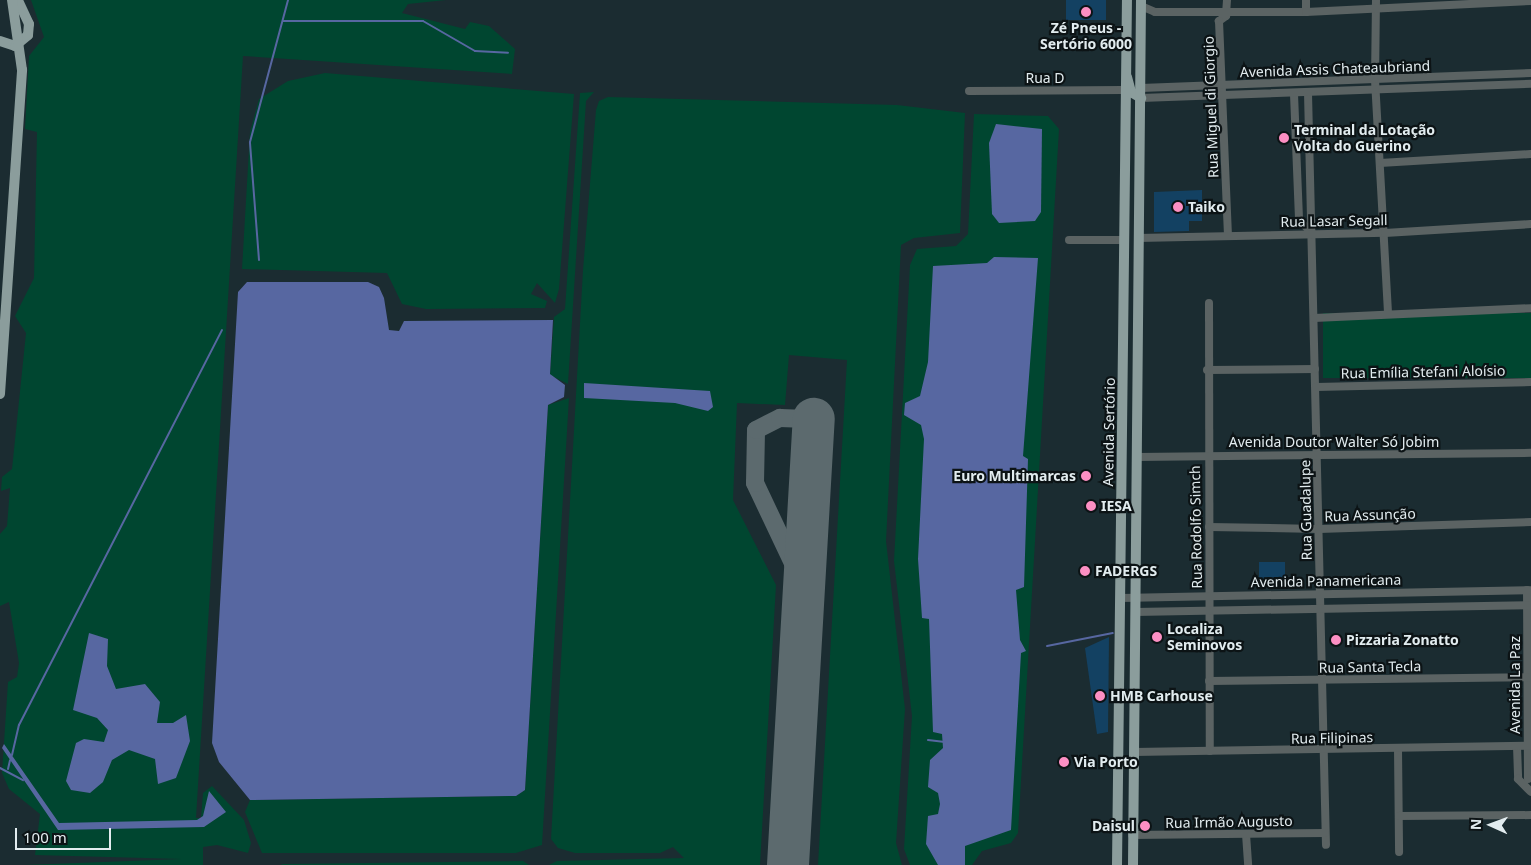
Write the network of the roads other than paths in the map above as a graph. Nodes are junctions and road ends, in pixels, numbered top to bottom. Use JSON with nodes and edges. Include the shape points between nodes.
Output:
{"nodes":[{"id":1,"x":12,"y":0,"type":"edge"},
{"id":2,"x":18,"y":0,"type":"edge"},
{"id":3,"x":1127,"y":0,"type":"edge"},
{"id":4,"x":1227,"y":0,"type":"edge"},
{"id":5,"x":1306,"y":0,"type":"edge"},
{"id":6,"x":1376,"y":0,"type":"edge"},
{"id":7,"x":1531,"y":1,"type":"edge"},
{"id":8,"x":1460,"y":2,"type":"edge"},
{"id":9,"x":1141,"y":3,"type":"edge"},
{"id":10,"x":1376,"y":10,"type":"junction"},
{"id":11,"x":1227,"y":12,"type":"junction"},
{"id":12,"x":1306,"y":12,"type":"junction"},
{"id":13,"x":0,"y":41,"type":"edge"},
{"id":14,"x":20,"y":44,"type":"junction"},
{"id":15,"x":1125,"y":48,"type":"junction"},
{"id":16,"x":1531,"y":73,"type":"edge"},
{"id":17,"x":1468,"y":76,"type":"junction"},
{"id":18,"x":1375,"y":80,"type":"junction"},
{"id":19,"x":1342,"y":82,"type":"junction"},
{"id":20,"x":1531,"y":84,"type":"edge"},
{"id":21,"x":1222,"y":86,"type":"junction"},
{"id":22,"x":1469,"y":86,"type":"junction"},
{"id":23,"x":1122,"y":90,"type":"junction"},
{"id":24,"x":969,"y":91,"type":"dead end"},
{"id":25,"x":1342,"y":92,"type":"junction"},
{"id":26,"x":1376,"y":92,"type":"junction"},
{"id":27,"x":1140,"y":93,"type":"junction"},
{"id":28,"x":1308,"y":93,"type":"junction"},
{"id":29,"x":1294,"y":94,"type":"junction"},
{"id":30,"x":1223,"y":96,"type":"junction"},
{"id":31,"x":1531,"y":154,"type":"edge"},
{"id":32,"x":1380,"y":162,"type":"junction"},
{"id":33,"x":1311,"y":165,"type":"junction"},
{"id":34,"x":1298,"y":166,"type":"junction"},
{"id":35,"x":1531,"y":224,"type":"edge"},
{"id":36,"x":1385,"y":233,"type":"junction"},
{"id":37,"x":1228,"y":234,"type":"junction"},
{"id":38,"x":1313,"y":234,"type":"junction"},
{"id":39,"x":1138,"y":238,"type":"junction"},
{"id":40,"x":1068,"y":240,"type":"dead end"},
{"id":41,"x":1125,"y":240,"type":"junction"},
{"id":42,"x":0,"y":299,"type":"edge"},
{"id":43,"x":1209,"y":303,"type":"dead end"},
{"id":44,"x":8,"y":308,"type":"junction"},
{"id":45,"x":1531,"y":308,"type":"edge"},
{"id":46,"x":1388,"y":314,"type":"junction"},
{"id":47,"x":1314,"y":318,"type":"junction"},
{"id":48,"x":3,"y":324,"type":"edge"},
{"id":49,"x":1316,"y":368,"type":"junction"},
{"id":50,"x":1207,"y":370,"type":"junction"},
{"id":51,"x":1531,"y":382,"type":"edge"},
{"id":52,"x":1316,"y":387,"type":"junction"},
{"id":53,"x":0,"y":394,"type":"edge"},
{"id":54,"x":1531,"y":453,"type":"edge"},
{"id":55,"x":1208,"y":455,"type":"junction"},
{"id":56,"x":1137,"y":457,"type":"junction"},
{"id":57,"x":1317,"y":457,"type":"junction"},
{"id":58,"x":1531,"y":522,"type":"edge"},
{"id":59,"x":1209,"y":526,"type":"junction"},
{"id":60,"x":1319,"y":529,"type":"junction"},
{"id":61,"x":1529,"y":590,"type":"edge"},
{"id":62,"x":1320,"y":594,"type":"junction"},
{"id":63,"x":1210,"y":596,"type":"junction"},
{"id":64,"x":1135,"y":597,"type":"junction"},
{"id":65,"x":1121,"y":598,"type":"junction"},
{"id":66,"x":1529,"y":605,"type":"edge"},
{"id":67,"x":1320,"y":607,"type":"junction"},
{"id":68,"x":1210,"y":610,"type":"junction"},
{"id":69,"x":1135,"y":612,"type":"junction"},
{"id":70,"x":1529,"y":677,"type":"edge"},
{"id":71,"x":1209,"y":681,"type":"junction"},
{"id":72,"x":1321,"y":681,"type":"junction"},
{"id":73,"x":1517,"y":746,"type":"junction"},
{"id":74,"x":1529,"y":746,"type":"edge"},
{"id":75,"x":1398,"y":750,"type":"junction"},
{"id":76,"x":1210,"y":751,"type":"junction"},
{"id":77,"x":1322,"y":751,"type":"junction"},
{"id":78,"x":1134,"y":752,"type":"junction"},
{"id":79,"x":1518,"y":779,"type":"junction"},
{"id":80,"x":1530,"y":779,"type":"edge"},
{"id":81,"x":1531,"y":792,"type":"edge"},
{"id":82,"x":1531,"y":815,"type":"edge"},
{"id":83,"x":1399,"y":816,"type":"junction"},
{"id":84,"x":1326,"y":833,"type":"junction"},
{"id":85,"x":1246,"y":834,"type":"junction"},
{"id":86,"x":1132,"y":835,"type":"junction"},
{"id":87,"x":1326,"y":845,"type":"dead end"},
{"id":88,"x":1399,"y":852,"type":"dead end"},
{"id":89,"x":1117,"y":865,"type":"edge"},
{"id":90,"x":1133,"y":865,"type":"edge"},
{"id":91,"x":1248,"y":865,"type":"edge"}],
"edges":[{"from":1,"to":14,"type":"main road"},
{"from":2,"to":14,"type":"main road","via":[[30,30]]},
{"from":3,"to":15,"type":"main road","name":"Avenida Sertório"},
{"from":4,"to":11,"type":"street","name":"Rua Miguel di Giorgio"},
{"from":5,"to":12,"type":"street"},
{"from":6,"to":10,"type":"street"},
{"from":7,"to":8,"type":"street"},
{"from":8,"to":10,"type":"street"},
{"from":9,"to":11,"type":"street","via":[[1155,12]]},
{"from":9,"to":27,"type":"main road","name":"Avenida Sertório"},
{"from":10,"to":12,"type":"street"},
{"from":10,"to":18,"type":"street"},
{"from":11,"to":12,"type":"street"},
{"from":11,"to":21,"type":"street","name":"Rua Miguel di Giorgio","via":[[1220,21]]},
{"from":13,"to":14,"type":"main road"},
{"from":14,"to":44,"type":"main road"},
{"from":15,"to":23,"type":"main road","name":"Avenida Sertório"},
{"from":15,"to":27,"type":"main road","via":[[1129,88]]},
{"from":16,"to":17,"type":"street","name":"Avenida Assis Chateaubriand"},
{"from":17,"to":18,"type":"street","name":"Avenida Assis Chateaubriand"},
{"from":17,"to":22,"type":"street"},
{"from":18,"to":19,"type":"street","name":"Avenida Assis Chateaubriand"},
{"from":18,"to":26,"type":"street"},
{"from":19,"to":21,"type":"street","name":"Avenida Assis Chateaubriand"},
{"from":19,"to":25,"type":"street"},
{"from":20,"to":22,"type":"street","name":"Avenida Assis Chateaubriand"},
{"from":21,"to":27,"type":"street","name":"Avenida Assis Chateaubriand"},
{"from":21,"to":30,"type":"street","name":"Rua Miguel di Giorgio"},
{"from":22,"to":26,"type":"street","name":"Avenida Assis Chateaubriand"},
{"from":23,"to":24,"type":"street","name":"Rua D"},
{"from":23,"to":41,"type":"main road","name":"Avenida Sertório"},
{"from":25,"to":26,"type":"street","name":"Avenida Assis Chateaubriand"},
{"from":25,"to":28,"type":"street","name":"Avenida Assis Chateaubriand"},
{"from":26,"to":32,"type":"street"},
{"from":27,"to":30,"type":"street","name":"Avenida Assis Chateaubriand"},
{"from":27,"to":39,"type":"main road","name":"Avenida Sertório"},
{"from":28,"to":29,"type":"street","name":"Avenida Assis Chateaubriand"},
{"from":28,"to":33,"type":"street","name":"Rua Guadalupe"},
{"from":29,"to":30,"type":"street","name":"Avenida Assis Chateaubriand"},
{"from":29,"to":34,"type":"street"},
{"from":30,"to":37,"type":"street","name":"Rua Miguel di Giorgio"},
{"from":31,"to":32,"type":"street"},
{"from":32,"to":36,"type":"street"},
{"from":33,"to":34,"type":"street"},
{"from":33,"to":38,"type":"street","name":"Rua Guadalupe"},
{"from":34,"to":38,"type":"street","via":[[1299,220]]},
{"from":35,"to":36,"type":"street","name":"Rua Lasar Segall"},
{"from":36,"to":38,"type":"street","name":"Rua Lasar Segall"},
{"from":36,"to":46,"type":"street"},
{"from":37,"to":38,"type":"street","name":"Rua Lasar Segall"},
{"from":37,"to":39,"type":"street","name":"Rua Lasar Segall"},
{"from":38,"to":47,"type":"street","name":"Rua Guadalupe"},
{"from":39,"to":56,"type":"main road","name":"Avenida Sertório"},
{"from":40,"to":41,"type":"street"},
{"from":41,"to":65,"type":"main road","name":"Avenida Sertório"},
{"from":42,"to":44,"type":"main road"},
{"from":43,"to":50,"type":"street","name":"Rua Rodolfo Simch"},
{"from":44,"to":48,"type":"main road"},
{"from":45,"to":46,"type":"street"},
{"from":46,"to":47,"type":"street"},
{"from":47,"to":49,"type":"street","name":"Rua Guadalupe"},
{"from":48,"to":53,"type":"main road"},
{"from":49,"to":50,"type":"street"},
{"from":49,"to":52,"type":"street","name":"Rua Guadalupe"},
{"from":50,"to":55,"type":"street","name":"Rua Rodolfo Simch"},
{"from":51,"to":52,"type":"street","name":"Rua Emília Stefani Aloísio"},
{"from":52,"to":57,"type":"street","name":"Rua Guadalupe"},
{"from":54,"to":57,"type":"street","name":"Avenida Doutor Walter Só Jobim"},
{"from":55,"to":56,"type":"street","name":"Avenida Doutor Walter Só Jobim"},
{"from":55,"to":57,"type":"street","name":"Avenida Doutor Walter Só Jobim"},
{"from":55,"to":59,"type":"street","name":"Rua Rodolfo Simch"},
{"from":56,"to":64,"type":"main road","name":"Avenida Sertório"},
{"from":57,"to":60,"type":"street","name":"Rua Guadalupe"},
{"from":58,"to":60,"type":"street","name":"Rua Assunção"},
{"from":59,"to":60,"type":"street","name":"Rua Assunção"},
{"from":59,"to":63,"type":"street","name":"Rua Rodolfo Simch"},
{"from":60,"to":62,"type":"street","name":"Rua Guadalupe"},
{"from":61,"to":62,"type":"street","name":"Avenida Panamericana"},
{"from":61,"to":66,"type":"street","name":"Avenida La Paz"},
{"from":62,"to":63,"type":"street","name":"Avenida Panamericana"},
{"from":62,"to":67,"type":"street","name":"Rua Guadalupe"},
{"from":63,"to":64,"type":"street","name":"Avenida Panamericana"},
{"from":63,"to":68,"type":"street","name":"Rua Rodolfo Simch"},
{"from":64,"to":65,"type":"street","name":"Avenida Panamericana"},
{"from":64,"to":69,"type":"main road","name":"Avenida Sertório"},
{"from":65,"to":89,"type":"main road","name":"Avenida Sertório"},
{"from":66,"to":67,"type":"street","name":"Avenida Panamericana"},
{"from":66,"to":70,"type":"street","name":"Avenida La Paz"},
{"from":67,"to":68,"type":"street","name":"Avenida Panamericana"},
{"from":67,"to":72,"type":"street","name":"Rua Guadalupe"},
{"from":68,"to":69,"type":"street","name":"Avenida Panamericana"},
{"from":68,"to":71,"type":"street","name":"Rua Rodolfo Simch"},
{"from":69,"to":78,"type":"main road","name":"Avenida Sertório"},
{"from":70,"to":72,"type":"street","name":"Rua Santa Tecla"},
{"from":70,"to":74,"type":"street","name":"Avenida La Paz"},
{"from":71,"to":72,"type":"street","name":"Rua Santa Tecla"},
{"from":71,"to":76,"type":"street","name":"Rua Rodolfo Simch"},
{"from":72,"to":77,"type":"street","name":"Rua Guadalupe"},
{"from":73,"to":74,"type":"street","name":"Rua Filipinas"},
{"from":73,"to":75,"type":"street","name":"Rua Filipinas"},
{"from":73,"to":79,"type":"street"},
{"from":74,"to":80,"type":"street","name":"Avenida La Paz"},
{"from":75,"to":77,"type":"street","name":"Rua Filipinas"},
{"from":75,"to":83,"type":"street"},
{"from":76,"to":77,"type":"street","name":"Rua Filipinas"},
{"from":76,"to":78,"type":"street","name":"Rua Filipinas"},
{"from":77,"to":84,"type":"street","name":"Rua Guadalupe"},
{"from":78,"to":86,"type":"main road","name":"Avenida Sertório"},
{"from":79,"to":80,"type":"street"},
{"from":79,"to":81,"type":"street"},
{"from":82,"to":83,"type":"street"},
{"from":83,"to":88,"type":"street"},
{"from":84,"to":85,"type":"street","name":"Rua Irmão Augusto"},
{"from":84,"to":87,"type":"street","name":"Rua Guadalupe"},
{"from":85,"to":86,"type":"street","name":"Rua Irmão Augusto"},
{"from":85,"to":91,"type":"street"},
{"from":86,"to":90,"type":"main road","name":"Avenida Sertório"}]}
